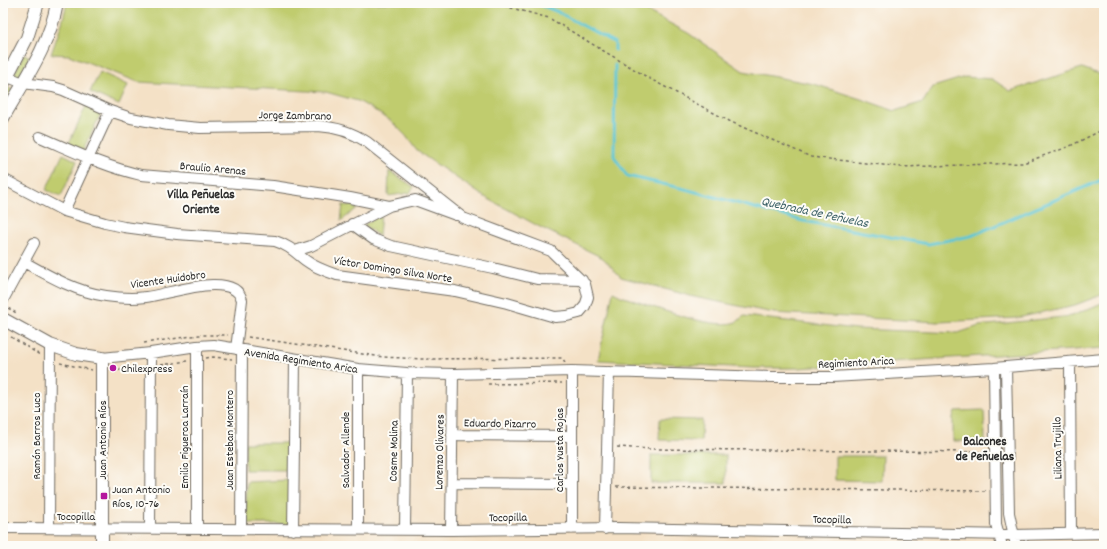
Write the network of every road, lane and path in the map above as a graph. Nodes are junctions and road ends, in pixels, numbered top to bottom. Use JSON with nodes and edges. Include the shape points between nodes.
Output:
{"nodes":[{"id":1,"x":38,"y":3,"type":"edge"},
{"id":2,"x":57,"y":3,"type":"edge"},
{"id":3,"x":493,"y":3,"type":"edge"},
{"id":4,"x":4,"y":79,"type":"edge"},
{"id":5,"x":22,"y":84,"type":"junction"},
{"id":6,"x":110,"y":111,"type":"junction"},
{"id":7,"x":3,"y":118,"type":"edge"},
{"id":8,"x":1104,"y":129,"type":"edge"},
{"id":9,"x":40,"y":137,"type":"dead end"},
{"id":10,"x":89,"y":158,"type":"junction"},
{"id":11,"x":3,"y":180,"type":"edge"},
{"id":12,"x":424,"y":186,"type":"junction"},
{"id":13,"x":415,"y":200,"type":"junction"},
{"id":14,"x":389,"y":206,"type":"junction"},
{"id":15,"x":64,"y":211,"type":"junction"},
{"id":16,"x":463,"y":218,"type":"junction"},
{"id":17,"x":352,"y":224,"type":"junction"},
{"id":18,"x":34,"y":243,"type":"dead end"},
{"id":19,"x":295,"y":251,"type":"junction"},
{"id":20,"x":24,"y":262,"type":"junction"},
{"id":21,"x":582,"y":280,"type":"junction"},
{"id":22,"x":3,"y":300,"type":"edge"},
{"id":23,"x":3,"y":305,"type":"edge"},
{"id":24,"x":22,"y":316,"type":"dead end"},
{"id":25,"x":3,"y":319,"type":"edge"},
{"id":26,"x":238,"y":335,"type":"junction"},
{"id":27,"x":10,"y":336,"type":"dead end"},
{"id":28,"x":143,"y":343,"type":"dead end"},
{"id":29,"x":50,"y":345,"type":"junction"},
{"id":30,"x":198,"y":346,"type":"junction"},
{"id":31,"x":239,"y":350,"type":"junction"},
{"id":32,"x":151,"y":353,"type":"junction"},
{"id":33,"x":102,"y":358,"type":"junction"},
{"id":34,"x":197,"y":359,"type":"junction"},
{"id":35,"x":295,"y":359,"type":"junction"},
{"id":36,"x":1104,"y":359,"type":"edge"},
{"id":37,"x":50,"y":360,"type":"junction"},
{"id":38,"x":1070,"y":362,"type":"junction"},
{"id":39,"x":151,"y":367,"type":"junction"},
{"id":40,"x":1006,"y":367,"type":"junction"},
{"id":41,"x":994,"y":368,"type":"junction"},
{"id":42,"x":358,"y":369,"type":"junction"},
{"id":43,"x":572,"y":371,"type":"junction"},
{"id":44,"x":609,"y":372,"type":"junction"},
{"id":45,"x":102,"y":373,"type":"junction"},
{"id":46,"x":407,"y":373,"type":"junction"},
{"id":47,"x":453,"y":374,"type":"junction"},
{"id":48,"x":452,"y":435,"type":"junction"},
{"id":49,"x":572,"y":436,"type":"junction"},
{"id":50,"x":607,"y":446,"type":"junction"},
{"id":51,"x":995,"y":452,"type":"junction"},
{"id":52,"x":452,"y":483,"type":"junction"},
{"id":53,"x":572,"y":484,"type":"junction"},
{"id":54,"x":606,"y":487,"type":"junction"},
{"id":55,"x":995,"y":491,"type":"junction"},
{"id":56,"x":3,"y":528,"type":"edge"},
{"id":57,"x":48,"y":528,"type":"junction"},
{"id":58,"x":102,"y":529,"type":"junction"},
{"id":59,"x":150,"y":529,"type":"junction"},
{"id":60,"x":196,"y":529,"type":"junction"},
{"id":61,"x":241,"y":529,"type":"junction"},
{"id":62,"x":572,"y":529,"type":"junction"},
{"id":63,"x":605,"y":529,"type":"junction"},
{"id":64,"x":293,"y":530,"type":"junction"},
{"id":65,"x":358,"y":530,"type":"junction"},
{"id":66,"x":405,"y":530,"type":"junction"},
{"id":67,"x":451,"y":530,"type":"junction"},
{"id":68,"x":1104,"y":533,"type":"edge"},
{"id":69,"x":1071,"y":534,"type":"junction"},
{"id":70,"x":998,"y":535,"type":"junction"},
{"id":71,"x":1014,"y":535,"type":"junction"},
{"id":72,"x":102,"y":546,"type":"edge"},
{"id":73,"x":1002,"y":546,"type":"edge"},
{"id":74,"x":1016,"y":546,"type":"edge"}],
"edges":[{"from":1,"to":4,"type":"main road","via":[[21,51]]},
{"from":2,"to":5,"type":"main road","via":[[48,34]]},
{"from":3,"to":8,"type":"path","via":[[549,18],[652,80],[731,122],[811,157],[901,167],[1023,163],[1068,147]]},
{"from":4,"to":5,"type":"street","name":"Jorge Zambrano"},
{"from":5,"to":6,"type":"street","name":"Jorge Zambrano","via":[[63,90]]},
{"from":5,"to":7,"type":"main road"},
{"from":6,"to":10,"type":"street"},
{"from":6,"to":12,"type":"street","name":"Jorge Zambrano","via":[[189,128],[335,128],[352,133],[368,142]]},
{"from":9,"to":10,"type":"street","name":"Braulio Arenas"},
{"from":10,"to":14,"type":"street","name":"Braulio Arenas","via":[[113,168],[141,174],[273,186]]},
{"from":10,"to":15,"type":"street"},
{"from":11,"to":15,"type":"street","name":"Víctor Domingo Silva Norte"},
{"from":12,"to":13,"type":"street"},
{"from":12,"to":16,"type":"street","name":"Jorge Zambrano"},
{"from":13,"to":14,"type":"street"},
{"from":13,"to":16,"type":"street"},
{"from":14,"to":17,"type":"street"},
{"from":15,"to":19,"type":"street","name":"Víctor Domingo Silva Norte","via":[[124,227],[177,234],[275,241]]},
{"from":16,"to":21,"type":"street","name":"Jorge Zambrano","via":[[551,251]]},
{"from":17,"to":19,"type":"street","via":[[311,246]]},
{"from":17,"to":21,"type":"street","via":[[373,239],[391,246],[537,279]]},
{"from":18,"to":20,"type":"street"},
{"from":19,"to":21,"type":"street","name":"Víctor Domingo Silva Norte","via":[[312,264],[336,275],[462,292],[549,316],[562,317],[579,313],[588,297],[587,288]]},
{"from":20,"to":22,"type":"street"},
{"from":20,"to":26,"type":"street","name":"Vicente Huidobro","via":[[75,287],[106,296],[146,297],[203,286],[230,287],[238,292],[242,300]]},
{"from":23,"to":24,"type":"path"},
{"from":25,"to":29,"type":"main road","name":"Avenida Regimiento Arica"},
{"from":26,"to":28,"type":"path","via":[[199,335]]},
{"from":26,"to":31,"type":"street","name":"Vicente Huidobro"},
{"from":26,"to":43,"type":"path","via":[[383,357],[562,358]]},
{"from":27,"to":37,"type":"path"},
{"from":29,"to":33,"type":"main road","name":"Avenida Regimiento Arica","via":[[76,354]]},
{"from":29,"to":37,"type":"street","name":"Ramón Barros Luco"},
{"from":30,"to":31,"type":"street","name":"Avenida Regimiento Arica","via":[[214,345]]},
{"from":30,"to":32,"type":"street","name":"Avenida Regimiento Arica"},
{"from":30,"to":34,"type":"street","name":"Emilio Figueroa Larraín"},
{"from":31,"to":35,"type":"street","name":"Avenida Regimiento Arica"},
{"from":31,"to":61,"type":"street","name":"Juan Esteban Montero"},
{"from":32,"to":33,"type":"street","name":"Avenida Regimiento Arica"},
{"from":32,"to":39,"type":"street"},
{"from":33,"to":45,"type":"main road","name":"Juan Antonio Ríos"},
{"from":34,"to":39,"type":"path"},
{"from":34,"to":60,"type":"street","name":"Emilio Figueroa Larraín"},
{"from":35,"to":42,"type":"street","name":"Avenida Regimiento Arica"},
{"from":35,"to":64,"type":"street"},
{"from":36,"to":38,"type":"street","name":"Regimiento Arica"},
{"from":37,"to":45,"type":"path"},
{"from":37,"to":57,"type":"street","name":"Ramón Barros Luco"},
{"from":38,"to":40,"type":"street","name":"Regimiento Arica"},
{"from":38,"to":69,"type":"street","name":"Liliana Trujillo"},
{"from":39,"to":45,"type":"path"},
{"from":39,"to":59,"type":"street"},
{"from":40,"to":41,"type":"street","name":"Regimiento Arica"},
{"from":40,"to":71,"type":"street","via":[[1009,513]]},
{"from":41,"to":44,"type":"street","name":"Regimiento Arica","via":[[832,377]]},
{"from":41,"to":51,"type":"street"},
{"from":42,"to":46,"type":"street","name":"Avenida Regimiento Arica"},
{"from":42,"to":65,"type":"street","name":"Salvador Allende"},
{"from":43,"to":44,"type":"street","name":"Avenida Regimiento Arica"},
{"from":43,"to":47,"type":"street","name":"Avenida Regimiento Arica"},
{"from":43,"to":49,"type":"street","name":"Carlos Yusta Rojas"},
{"from":44,"to":50,"type":"street"},
{"from":45,"to":58,"type":"main road","name":"Juan Antonio Ríos"},
{"from":46,"to":47,"type":"street","name":"Avenida Regimiento Arica"},
{"from":46,"to":66,"type":"street","name":"Cosme Molina"},
{"from":47,"to":48,"type":"street","name":"Lorenzo Olivares"},
{"from":48,"to":49,"type":"street","name":"Eduardo Pizarro"},
{"from":48,"to":52,"type":"street","name":"Lorenzo Olivares"},
{"from":49,"to":53,"type":"street","name":"Carlos Yusta Rojas"},
{"from":50,"to":51,"type":"path","via":[[651,449]]},
{"from":50,"to":54,"type":"street"},
{"from":51,"to":55,"type":"street"},
{"from":52,"to":53,"type":"street"},
{"from":52,"to":67,"type":"street","name":"Lorenzo Olivares"},
{"from":53,"to":62,"type":"street","name":"Carlos Yusta Rojas"},
{"from":54,"to":55,"type":"path"},
{"from":54,"to":63,"type":"street"},
{"from":55,"to":70,"type":"street"},
{"from":56,"to":57,"type":"street","name":"Tocopilla"},
{"from":57,"to":58,"type":"street","name":"Tocopilla"},
{"from":58,"to":59,"type":"street","name":"Tocopilla"},
{"from":58,"to":72,"type":"main road","name":"Juan Antonio Ríos"},
{"from":59,"to":60,"type":"street","name":"Tocopilla"},
{"from":60,"to":61,"type":"street","name":"Tocopilla"},
{"from":61,"to":64,"type":"street","name":"Tocopilla"},
{"from":62,"to":63,"type":"street","name":"Tocopilla"},
{"from":62,"to":67,"type":"street","name":"Tocopilla"},
{"from":63,"to":70,"type":"street","name":"Tocopilla"},
{"from":64,"to":65,"type":"street","name":"Tocopilla"},
{"from":65,"to":66,"type":"street","name":"Tocopilla"},
{"from":66,"to":67,"type":"street","name":"Tocopilla"},
{"from":68,"to":69,"type":"street","name":"Tocopilla"},
{"from":69,"to":71,"type":"street","name":"Tocopilla"},
{"from":70,"to":71,"type":"street","name":"Tocopilla"},
{"from":70,"to":73,"type":"street"},
{"from":71,"to":74,"type":"street"}]}
